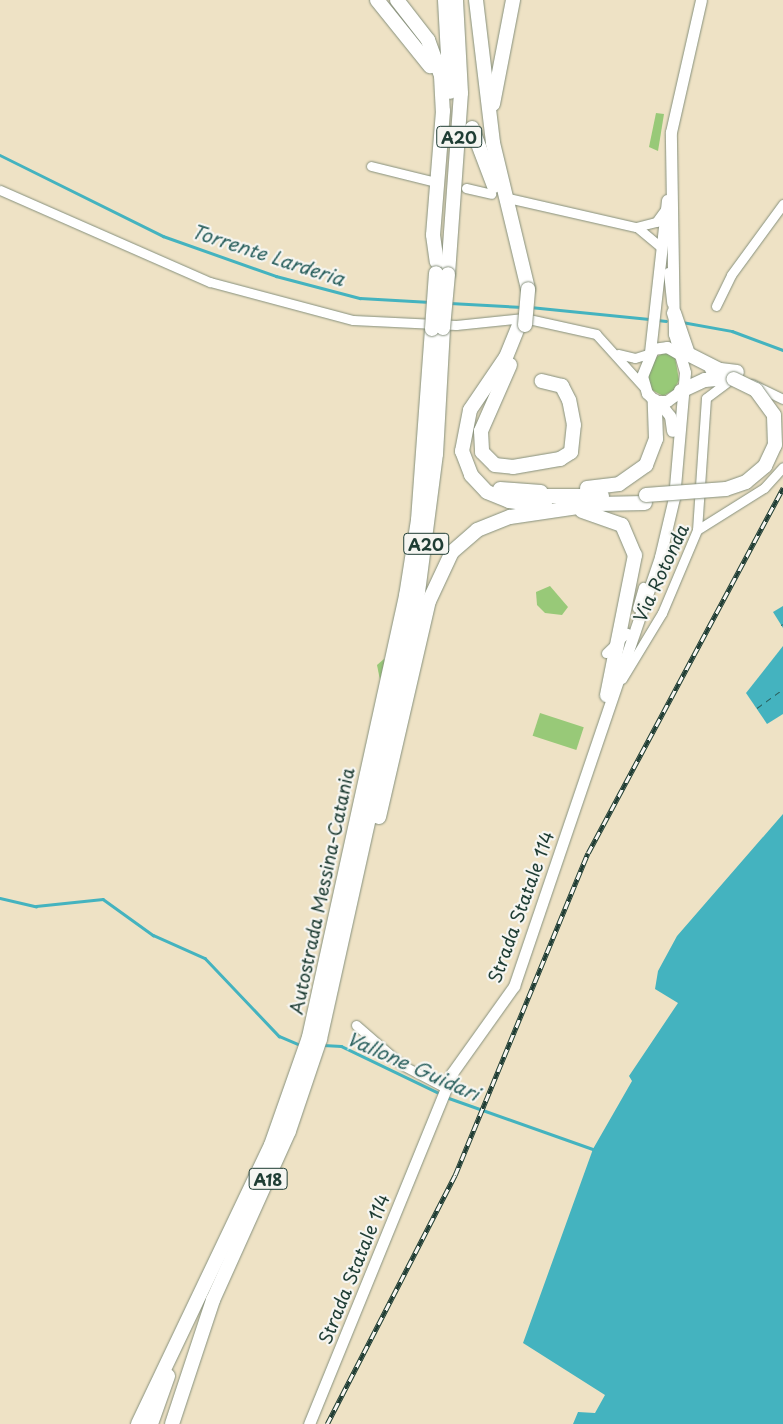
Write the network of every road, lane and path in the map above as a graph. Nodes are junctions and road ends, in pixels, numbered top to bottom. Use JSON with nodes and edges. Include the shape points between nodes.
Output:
{"nodes":[{"id":1,"x":377,"y":0,"type":"edge"},
{"id":2,"x":397,"y":0,"type":"edge"},
{"id":3,"x":445,"y":0,"type":"edge"},
{"id":4,"x":456,"y":0,"type":"edge"},
{"id":5,"x":476,"y":0,"type":"edge"},
{"id":6,"x":513,"y":0,"type":"edge"},
{"id":7,"x":701,"y":0,"type":"edge"},
{"id":8,"x":430,"y":66,"type":"dead end"},
{"id":9,"x":472,"y":128,"type":"dead end"},
{"id":10,"x":492,"y":133,"type":"junction"},
{"id":11,"x":371,"y":166,"type":"dead end"},
{"id":12,"x":670,"y":176,"type":"junction"},
{"id":13,"x":432,"y":181,"type":"dead end"},
{"id":14,"x":466,"y":188,"type":"dead end"},
{"id":15,"x":0,"y":190,"type":"edge"},
{"id":16,"x":491,"y":194,"type":"dead end"},
{"id":17,"x":508,"y":198,"type":"dead end"},
{"id":18,"x":783,"y":204,"type":"edge"},
{"id":19,"x":666,"y":208,"type":"junction"},
{"id":20,"x":643,"y":228,"type":"junction"},
{"id":21,"x":669,"y":229,"type":"junction"},
{"id":22,"x":662,"y":248,"type":"junction"},
{"id":23,"x":441,"y":270,"type":"junction"},
{"id":24,"x":524,"y":290,"type":"junction"},
{"id":25,"x":716,"y":306,"type":"dead end"},
{"id":26,"x":674,"y":313,"type":"junction"},
{"id":27,"x":522,"y":325,"type":"junction"},
{"id":28,"x":649,"y":353,"type":"junction"},
{"id":29,"x":618,"y":354,"type":"junction"},
{"id":30,"x":681,"y":357,"type":"junction"},
{"id":31,"x":720,"y":370,"type":"junction"},
{"id":32,"x":504,"y":375,"type":"junction"},
{"id":33,"x":735,"y":375,"type":"junction"},
{"id":34,"x":542,"y":380,"type":"dead end"},
{"id":35,"x":644,"y":388,"type":"junction"},
{"id":36,"x":681,"y":391,"type":"junction"},
{"id":37,"x":783,"y":398,"type":"edge"},
{"id":38,"x":657,"y":402,"type":"junction"},
{"id":39,"x":783,"y":420,"type":"edge"},
{"id":40,"x":783,"y":449,"type":"edge"},
{"id":41,"x":783,"y":467,"type":"edge"},
{"id":42,"x":500,"y":489,"type":"junction"},
{"id":43,"x":646,"y":499,"type":"junction"},
{"id":44,"x":568,"y":509,"type":"junction"},
{"id":45,"x":697,"y":530,"type":"junction"},
{"id":46,"x":637,"y":585,"type":"junction"},
{"id":47,"x":662,"y":614,"type":"junction"},
{"id":48,"x":632,"y":634,"type":"junction"},
{"id":49,"x":646,"y":642,"type":"junction"},
{"id":50,"x":616,"y":643,"type":"junction"},
{"id":51,"x":606,"y":653,"type":"joint"},
{"id":52,"x":610,"y":695,"type":"junction"},
{"id":53,"x":378,"y":754,"type":"junction"},
{"id":54,"x":354,"y":893,"type":"junction"},
{"id":55,"x":356,"y":1025,"type":"dead end"},
{"id":56,"x":315,"y":1038,"type":"junction"},
{"id":57,"x":310,"y":1054,"type":"junction"},
{"id":58,"x":444,"y":1093,"type":"junction"},
{"id":59,"x":198,"y":1293,"type":"junction"},
{"id":60,"x":194,"y":1355,"type":"junction"},
{"id":61,"x":155,"y":1384,"type":"junction"},
{"id":62,"x":131,"y":1424,"type":"edge"},
{"id":63,"x":138,"y":1424,"type":"edge"},
{"id":64,"x":142,"y":1424,"type":"edge"},
{"id":65,"x":151,"y":1424,"type":"edge"},
{"id":66,"x":165,"y":1424,"type":"edge"},
{"id":67,"x":172,"y":1424,"type":"edge"},
{"id":68,"x":179,"y":1424,"type":"edge"},
{"id":69,"x":309,"y":1424,"type":"edge"}],
"edges":[{"from":1,"to":8,"type":"highway"},
{"from":2,"to":23,"type":"highway","via":[[428,40],[441,76],[433,235]]},
{"from":3,"to":23,"type":"highway","number":"A20","via":[[450,99]]},
{"from":4,"to":23,"type":"highway","number":"A20","via":[[461,93]]},
{"from":5,"to":10,"type":"highway"},
{"from":6,"to":10,"type":"highway","via":[[496,81]]},
{"from":7,"to":12,"type":"main road","via":[[676,99]]},
{"from":9,"to":24,"type":"highway","via":[[490,172]]},
{"from":10,"to":24,"type":"highway"},
{"from":11,"to":13,"type":"street"},
{"from":12,"to":19,"type":"main road"},
{"from":12,"to":21,"type":"main road"},
{"from":14,"to":16,"type":"street"},
{"from":15,"to":29,"type":"street","via":[[232,289],[361,321],[456,325],[530,319],[600,335]]},
{"from":17,"to":20,"type":"street"},
{"from":18,"to":25,"type":"street","via":[[731,275]]},
{"from":19,"to":20,"type":"street"},
{"from":19,"to":21,"type":"main road"},
{"from":20,"to":21,"type":"street"},
{"from":20,"to":22,"type":"street"},
{"from":21,"to":22,"type":"main road"},
{"from":21,"to":26,"type":"main road"},
{"from":22,"to":28,"type":"main road"},
{"from":23,"to":53,"type":"highway","number":"A20","bridge":true,"via":[[428,530]]},
{"from":24,"to":27,"type":"highway","bridge":true},
{"from":26,"to":30,"type":"main road"},
{"from":26,"to":31,"type":"highway","via":[[688,354]]},
{"from":27,"to":32,"type":"highway"},
{"from":27,"to":44,"type":"highway","via":[[509,352],[467,418],[463,458],[475,482],[501,498]]},
{"from":28,"to":29,"type":"street","via":[[630,358]]},
{"from":28,"to":30,"type":"main road","via":[[666,347]]},
{"from":28,"to":35,"type":"main road","via":[[642,370]]},
{"from":29,"to":35,"type":"street"},
{"from":30,"to":31,"type":"highway","via":[[701,368]]},
{"from":30,"to":36,"type":"main road"},
{"from":31,"to":33,"type":"highway"},
{"from":32,"to":34,"type":"highway","via":[[483,423],[482,452],[501,467],[554,460],[574,444],[572,409],[562,386]]},
{"from":32,"to":42,"type":"highway","via":[[476,417],[470,447],[480,474]]},
{"from":33,"to":36,"type":"highway","via":[[710,378]]},
{"from":33,"to":39,"type":"highway","via":[[772,394]]},
{"from":33,"to":43,"type":"highway","bridge":true,"via":[[756,390],[774,415],[775,445],[765,466],[746,482],[726,489]]},
{"from":35,"to":38,"type":"main road"},
{"from":36,"to":38,"type":"main road"},
{"from":36,"to":48,"type":"main road","name":"Strada Statale 114","via":[[672,510]]},
{"from":37,"to":45,"type":"street","via":[[739,381],[720,384],[708,393]]},
{"from":38,"to":42,"type":"highway","via":[[653,452],[631,478],[594,488]]},
{"from":38,"to":46,"type":"main road","name":"Strada Statale 114","via":[[671,424],[669,486]]},
{"from":40,"to":43,"type":"highway","via":[[771,472],[741,493],[709,500]]},
{"from":41,"to":45,"type":"street","name":"Via Rotonda","via":[[764,488]]},
{"from":42,"to":43,"type":"highway","via":[[544,497]]},
{"from":43,"to":44,"type":"highway"},
{"from":44,"to":46,"type":"highway","via":[[603,514],[626,529],[635,555]]},
{"from":44,"to":54,"type":"highway","via":[[488,524],[460,543],[441,568],[428,601],[390,777]]},
{"from":45,"to":47,"type":"street","name":"Via Rotonda"},
{"from":46,"to":48,"type":"main road","name":"Strada Statale 114"},
{"from":46,"to":50,"type":"highway"},
{"from":46,"to":51,"type":"highway"},
{"from":47,"to":48,"type":"street","via":[[645,632]]},
{"from":47,"to":49,"type":"street","name":"Via Rotonda"},
{"from":48,"to":49,"type":"street"},
{"from":48,"to":50,"type":"street"},
{"from":48,"to":52,"type":"main road","name":"Strada Statale 114"},
{"from":49,"to":52,"type":"street","name":"Via Rotonda"},
{"from":50,"to":51,"type":"street"},
{"from":50,"to":52,"type":"highway"},
{"from":52,"to":58,"type":"main road","name":"Strada Statale 114","via":[[514,986],[459,1062]]},
{"from":53,"to":54,"type":"highway","name":"Autostrada Messina-Catania","number":"A18"},
{"from":53,"to":56,"type":"highway","name":"Autostrada Messina-Catania","number":"A18"},
{"from":54,"to":56,"type":"highway","name":"Autostrada Messina-Catania","number":"A18"},
{"from":55,"to":58,"type":"street","via":[[402,1066]]},
{"from":56,"to":57,"type":"highway","number":"A18"},
{"from":57,"to":59,"type":"highway","number":"A18","via":[[271,1145]]},
{"from":57,"to":60,"type":"highway","number":"A18","via":[[289,1131],[213,1300]]},
{"from":58,"to":69,"type":"main road","name":"Strada Statale 114"},
{"from":59,"to":61,"type":"highway","number":"A18"},
{"from":59,"to":65,"type":"highway"},
{"from":60,"to":66,"type":"highway"},
{"from":60,"to":67,"type":"highway","number":"A18"},
{"from":60,"to":68,"type":"highway"},
{"from":61,"to":62,"type":"highway"},
{"from":61,"to":63,"type":"highway","number":"A18"},
{"from":61,"to":64,"type":"highway"}]}
